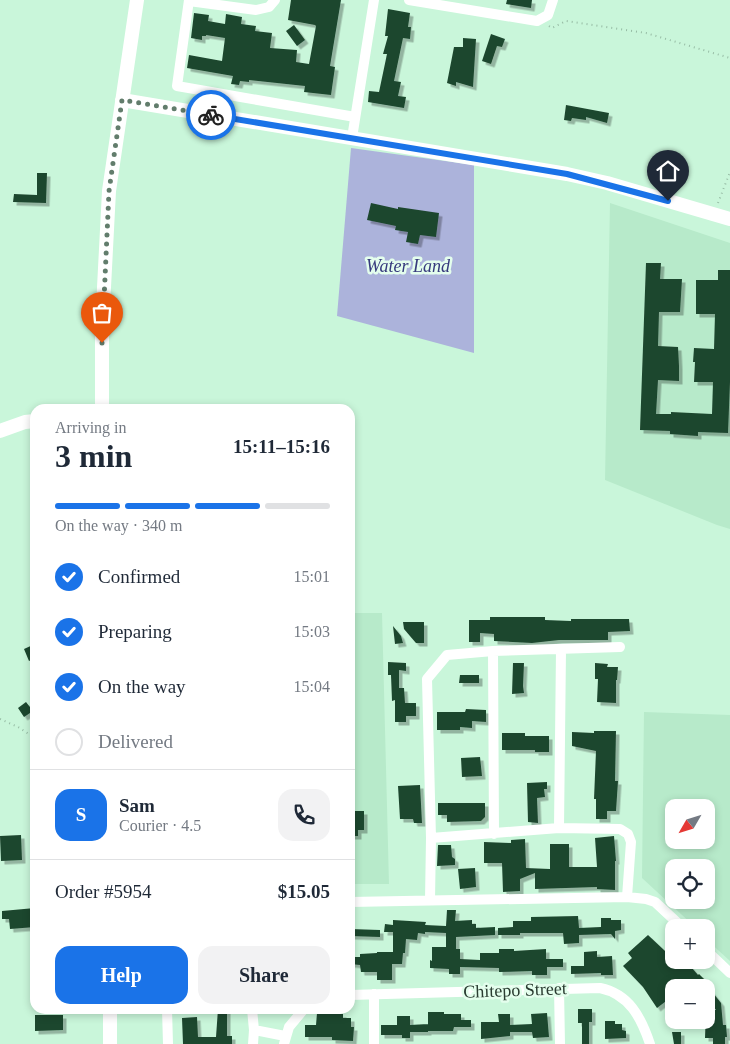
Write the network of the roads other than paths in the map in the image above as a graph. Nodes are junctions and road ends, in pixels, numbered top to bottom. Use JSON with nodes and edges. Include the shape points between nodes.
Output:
{"nodes":[{"id":1,"x":137,"y":0,"type":"edge"},
{"id":2,"x":189,"y":0,"type":"edge"},
{"id":3,"x":275,"y":0,"type":"edge"},
{"id":4,"x":374,"y":0,"type":"edge"},
{"id":5,"x":409,"y":0,"type":"edge"},
{"id":6,"x":553,"y":0,"type":"edge"},
{"id":7,"x":462,"y":4,"type":"edge"},
{"id":8,"x":122,"y":100,"type":"junction"},
{"id":9,"x":355,"y":117,"type":"junction"},
{"id":10,"x":352,"y":138,"type":"junction"},
{"id":11,"x":730,"y":219,"type":"edge"},
{"id":12,"x":102,"y":404,"type":"edge"},
{"id":13,"x":30,"y":422,"type":"edge"},
{"id":14,"x":0,"y":431,"type":"edge"},
{"id":15,"x":620,"y":647,"type":"dead end"},
{"id":16,"x":561,"y":650,"type":"junction"},
{"id":17,"x":493,"y":651,"type":"junction"},
{"id":18,"x":559,"y":828,"type":"junction"},
{"id":19,"x":494,"y":834,"type":"junction"},
{"id":20,"x":431,"y":838,"type":"junction"},
{"id":21,"x":628,"y":897,"type":"junction"},
{"id":22,"x":430,"y":900,"type":"junction"},
{"id":23,"x":355,"y":902,"type":"edge"},
{"id":24,"x":673,"y":919,"type":"edge"},
{"id":25,"x":715,"y":958,"type":"edge"},
{"id":26,"x":730,"y":972,"type":"edge"},
{"id":27,"x":559,"y":988,"type":"junction"},
{"id":28,"x":374,"y":994,"type":"junction"},
{"id":29,"x":355,"y":995,"type":"edge"},
{"id":30,"x":110,"y":1014,"type":"edge"},
{"id":31,"x":166,"y":1014,"type":"edge"},
{"id":32,"x":252,"y":1014,"type":"edge"},
{"id":33,"x":299,"y":1014,"type":"edge"},
{"id":34,"x":254,"y":1030,"type":"junction"},
{"id":35,"x":285,"y":1040,"type":"edge"},
{"id":36,"x":110,"y":1044,"type":"edge"},
{"id":37,"x":168,"y":1044,"type":"edge"},
{"id":38,"x":253,"y":1044,"type":"edge"},
{"id":39,"x":374,"y":1044,"type":"edge"},
{"id":40,"x":560,"y":1044,"type":"edge"},
{"id":41,"x":650,"y":1044,"type":"edge"}],
"edges":[{"from":1,"to":8,"type":"street"},
{"from":2,"to":3,"type":"street","via":[[256,10],[269,7]]},
{"from":2,"to":9,"type":"street","via":[[177,86]]},
{"from":4,"to":9,"type":"street"},
{"from":5,"to":7,"type":"street"},
{"from":6,"to":7,"type":"street","via":[[548,15],[537,22]]},
{"from":8,"to":10,"type":"street"},
{"from":8,"to":12,"type":"street","via":[[109,191],[102,326]]},
{"from":9,"to":10,"type":"street"},
{"from":10,"to":11,"type":"street","via":[[567,174]]},
{"from":13,"to":14,"type":"street"},
{"from":15,"to":16,"type":"street"},
{"from":16,"to":17,"type":"street"},
{"from":16,"to":18,"type":"street"},
{"from":17,"to":19,"type":"street"},
{"from":17,"to":20,"type":"street","via":[[447,655],[427,679]]},
{"from":18,"to":19,"type":"street"},
{"from":18,"to":21,"type":"street","via":[[620,829],[628,834],[632,842]]},
{"from":19,"to":20,"type":"street"},
{"from":20,"to":22,"type":"street"},
{"from":21,"to":22,"type":"street"},
{"from":21,"to":24,"type":"street","via":[[655,902]]},
{"from":22,"to":23,"type":"street"},
{"from":25,"to":26,"type":"street"},
{"from":27,"to":28,"type":"street","name":"Chitepo Street"},
{"from":27,"to":40,"type":"street"},
{"from":27,"to":41,"type":"street","name":"Chitepo Street","via":[[600,988],[618,994],[634,1010]]},
{"from":28,"to":29,"type":"street","name":"Chitepo Street"},
{"from":28,"to":39,"type":"street"},
{"from":30,"to":36,"type":"street"},
{"from":31,"to":37,"type":"street"},
{"from":32,"to":34,"type":"street"},
{"from":33,"to":35,"type":"street"},
{"from":34,"to":35,"type":"street"},
{"from":34,"to":38,"type":"street"}]}
